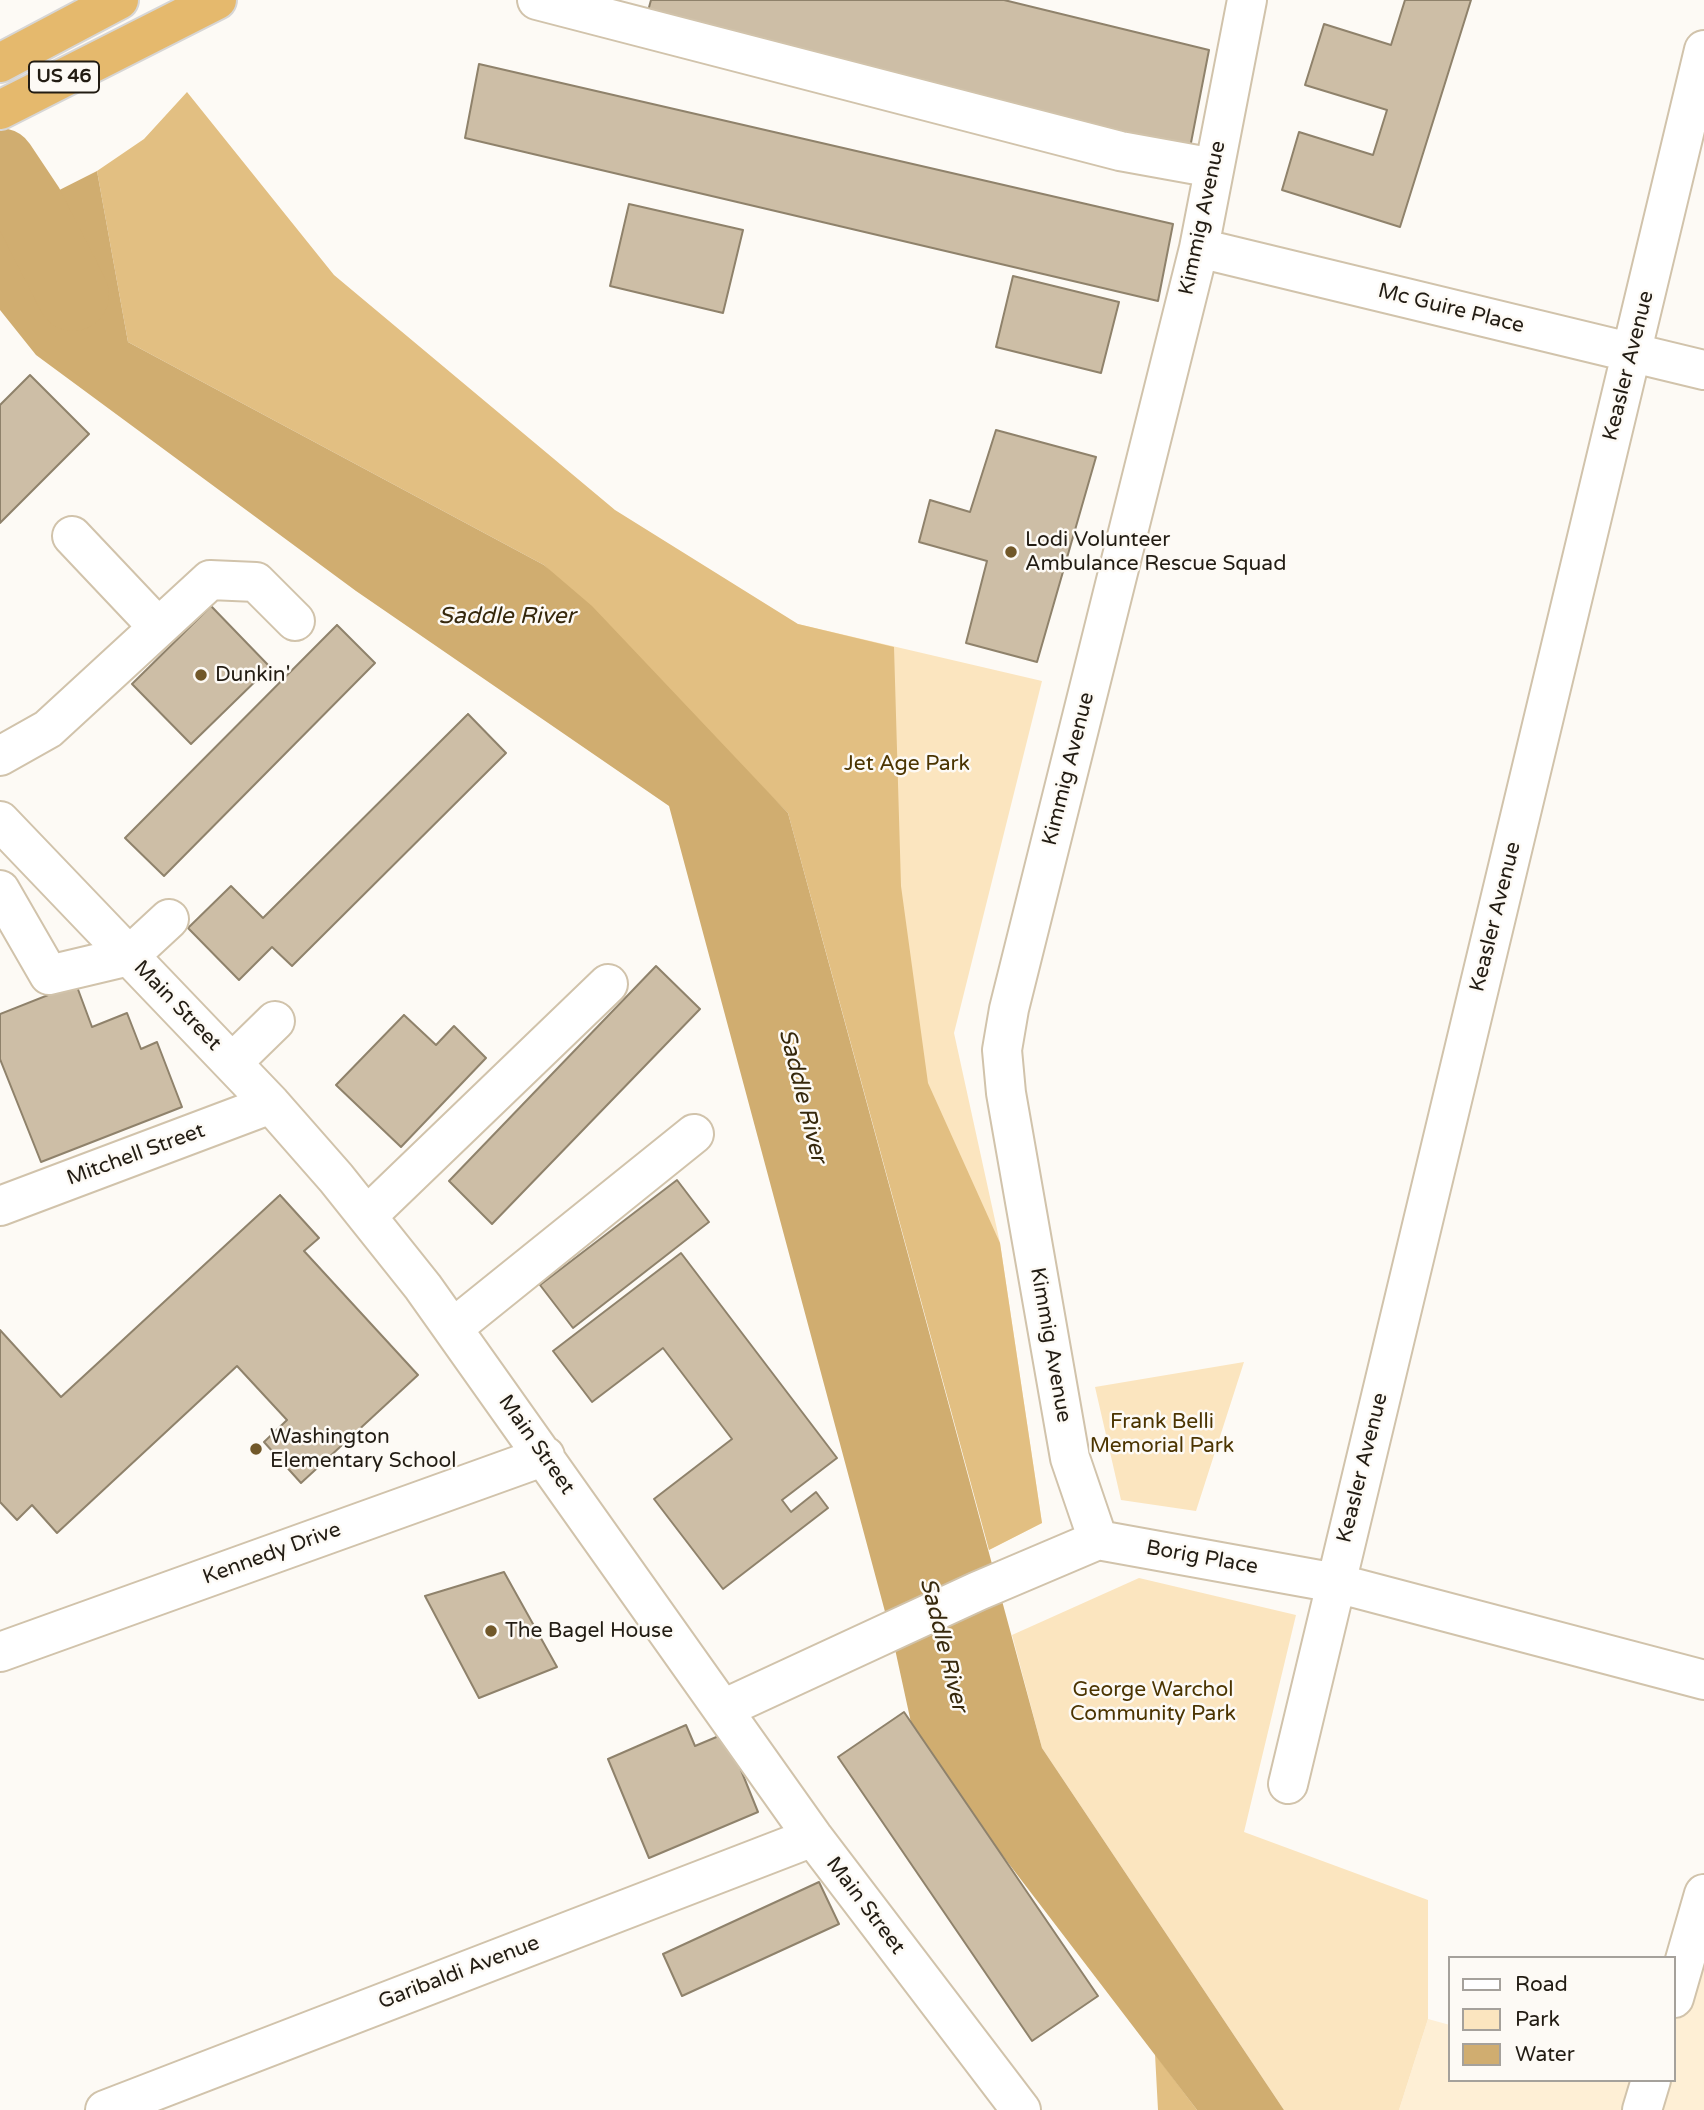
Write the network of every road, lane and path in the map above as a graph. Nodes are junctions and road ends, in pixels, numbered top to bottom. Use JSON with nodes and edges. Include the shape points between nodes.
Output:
{"nodes":[{"id":1,"x":120,"y":0,"type":"edge"},
{"id":2,"x":217,"y":0,"type":"edge"},
{"id":3,"x":537,"y":0,"type":"edge"},
{"id":4,"x":1247,"y":0,"type":"edge"},
{"id":5,"x":1704,"y":50,"type":"edge"},
{"id":6,"x":0,"y":63,"type":"edge"},
{"id":7,"x":0,"y":110,"type":"edge"},
{"id":8,"x":1214,"y":168,"type":"junction"},
{"id":9,"x":1199,"y":248,"type":"junction"},
{"id":10,"x":1633,"y":352,"type":"junction"},
{"id":11,"x":1704,"y":370,"type":"edge"},
{"id":12,"x":72,"y":536,"type":"dead end"},
{"id":13,"x":295,"y":621,"type":"dead end"},
{"id":14,"x":158,"y":627,"type":"junction"},
{"id":15,"x":0,"y":756,"type":"edge"},
{"id":16,"x":0,"y":821,"type":"edge"},
{"id":17,"x":29,"y":851,"type":"junction"},
{"id":18,"x":0,"y":883,"type":"edge"},
{"id":19,"x":0,"y":890,"type":"edge"},
{"id":20,"x":169,"y":919,"type":"dead end"},
{"id":21,"x":129,"y":956,"type":"junction"},
{"id":22,"x":608,"y":984,"type":"dead end"},
{"id":23,"x":275,"y":1021,"type":"dead end"},
{"id":24,"x":232,"y":1063,"type":"junction"},
{"id":25,"x":271,"y":1104,"type":"junction"},
{"id":26,"x":694,"y":1134,"type":"dead end"},
{"id":27,"x":2,"y":1201,"type":"edge"},
{"id":28,"x":367,"y":1216,"type":"junction"},
{"id":29,"x":453,"y":1328,"type":"junction"},
{"id":30,"x":545,"y":1456,"type":"junction"},
{"id":31,"x":1098,"y":1539,"type":"junction"},
{"id":32,"x":1336,"y":1583,"type":"junction"},
{"id":33,"x":0,"y":1651,"type":"edge"},
{"id":34,"x":1704,"y":1680,"type":"edge"},
{"id":35,"x":723,"y":1709,"type":"junction"},
{"id":36,"x":1288,"y":1784,"type":"dead end"},
{"id":37,"x":813,"y":1837,"type":"junction"},
{"id":38,"x":1704,"y":1894,"type":"edge"},
{"id":39,"x":1676,"y":1991,"type":"edge"},
{"id":40,"x":1650,"y":2082,"type":"edge"},
{"id":41,"x":105,"y":2110,"type":"edge"},
{"id":42,"x":1021,"y":2110,"type":"edge"},
{"id":43,"x":1642,"y":2110,"type":"edge"}],
"edges":[{"from":1,"to":6,"type":"highway","number":"US 46"},
{"from":2,"to":7,"type":"highway","number":"US 46"},
{"from":3,"to":8,"type":"street","via":[[1120,151]]},
{"from":4,"to":8,"type":"street","name":"Kimmig Avenue"},
{"from":5,"to":10,"type":"street","name":"Keasler Avenue"},
{"from":8,"to":9,"type":"street","name":"Kimmig Avenue"},
{"from":9,"to":10,"type":"street","name":"Mc Guire Place"},
{"from":9,"to":31,"type":"street","name":"Kimmig Avenue","via":[[1002,1050],[1070,1458]]},
{"from":10,"to":11,"type":"street","name":"Mc Guire Place"},
{"from":10,"to":32,"type":"street","name":"Keasler Avenue"},
{"from":12,"to":14,"type":"street"},
{"from":13,"to":14,"type":"street","via":[[256,582],[210,580]]},
{"from":14,"to":15,"type":"street","via":[[48,729]]},
{"from":16,"to":17,"type":"street","name":"Main Street"},
{"from":17,"to":18,"type":"street"},
{"from":17,"to":21,"type":"street","name":"Main Street"},
{"from":19,"to":21,"type":"street","via":[[49,975]]},
{"from":20,"to":21,"type":"street"},
{"from":21,"to":24,"type":"street","name":"Main Street"},
{"from":22,"to":28,"type":"street"},
{"from":23,"to":24,"type":"street"},
{"from":24,"to":25,"type":"street","name":"Main Street"},
{"from":25,"to":27,"type":"street","name":"Mitchell Street"},
{"from":25,"to":28,"type":"street","name":"Main Street"},
{"from":26,"to":29,"type":"street"},
{"from":28,"to":29,"type":"street","name":"Main Street"},
{"from":29,"to":30,"type":"street","name":"Main Street"},
{"from":30,"to":33,"type":"street","name":"Kennedy Drive"},
{"from":30,"to":35,"type":"street","name":"Main Street"},
{"from":31,"to":32,"type":"street","name":"Borig Place"},
{"from":31,"to":35,"type":"street"},
{"from":32,"to":34,"type":"street","name":"Borig Place"},
{"from":32,"to":36,"type":"street","name":"Keasler Avenue"},
{"from":35,"to":37,"type":"street","name":"Main Street"},
{"from":37,"to":41,"type":"street","name":"Garibaldi Avenue"},
{"from":37,"to":42,"type":"street","name":"Main Street"},
{"from":38,"to":39,"type":"street"},
{"from":40,"to":43,"type":"street"}]}
